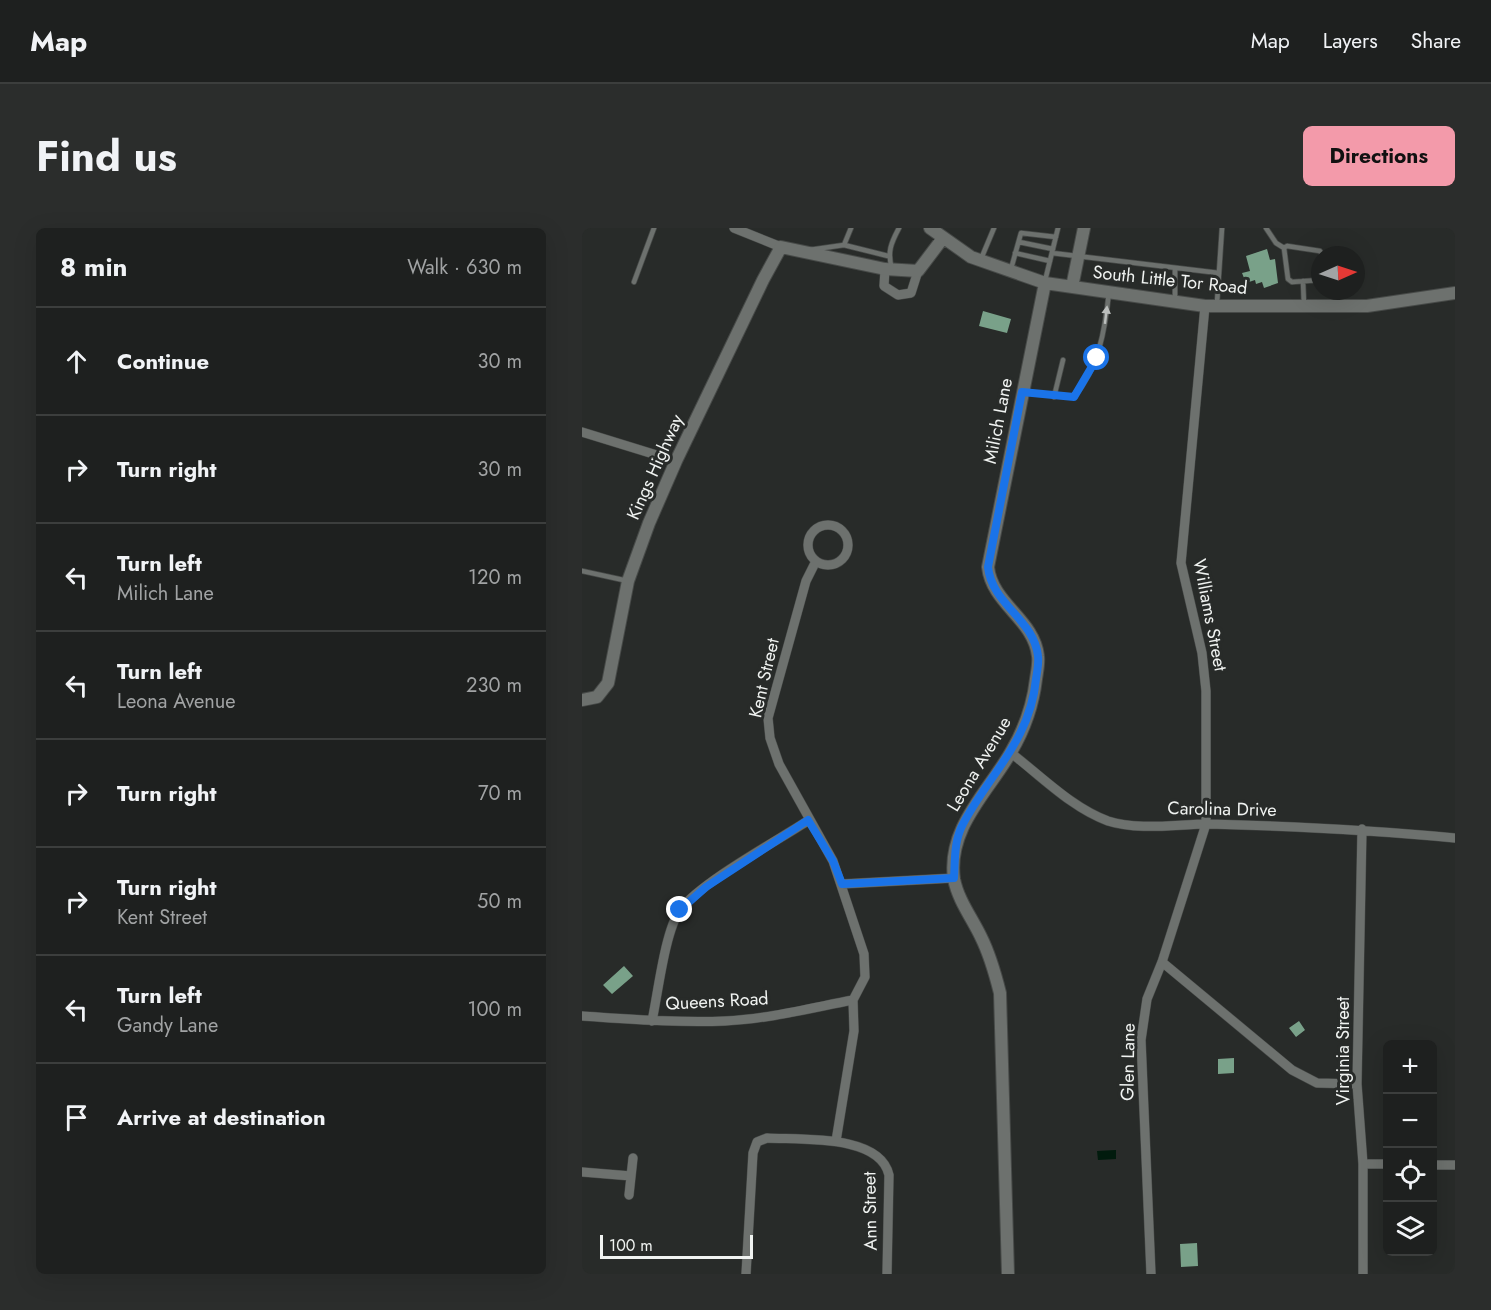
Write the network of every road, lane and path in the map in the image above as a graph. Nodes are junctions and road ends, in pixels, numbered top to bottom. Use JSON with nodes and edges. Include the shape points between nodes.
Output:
{"nodes":[{"id":1,"x":654,"y":228,"type":"edge"},
{"id":2,"x":734,"y":228,"type":"edge"},
{"id":3,"x":851,"y":228,"type":"edge"},
{"id":4,"x":899,"y":228,"type":"edge"},
{"id":5,"x":930,"y":228,"type":"edge"},
{"id":6,"x":994,"y":228,"type":"edge"},
{"id":7,"x":1058,"y":228,"type":"edge"},
{"id":8,"x":1084,"y":228,"type":"edge"},
{"id":9,"x":1222,"y":228,"type":"edge"},
{"id":10,"x":1266,"y":228,"type":"edge"},
{"id":11,"x":1056,"y":237,"type":"junction"},
{"id":12,"x":942,"y":238,"type":"junction"},
{"id":13,"x":1019,"y":242,"type":"junction"},
{"id":14,"x":844,"y":245,"type":"junction"},
{"id":15,"x":781,"y":247,"type":"junction"},
{"id":16,"x":1284,"y":248,"type":"junction"},
{"id":17,"x":1311,"y":250,"type":"edge"},
{"id":18,"x":1053,"y":251,"type":"junction"},
{"id":19,"x":801,"y":253,"type":"junction"},
{"id":20,"x":1015,"y":253,"type":"junction"},
{"id":21,"x":888,"y":256,"type":"junction"},
{"id":22,"x":1078,"y":257,"type":"junction"},
{"id":23,"x":980,"y":260,"type":"junction"},
{"id":24,"x":1050,"y":261,"type":"junction"},
{"id":25,"x":1175,"y":268,"type":"junction"},
{"id":26,"x":889,"y":269,"type":"junction"},
{"id":27,"x":918,"y":271,"type":"junction"},
{"id":28,"x":1010,"y":272,"type":"junction"},
{"id":29,"x":1219,"y":273,"type":"junction"},
{"id":30,"x":1303,"y":281,"type":"junction"},
{"id":31,"x":1311,"y":281,"type":"edge"},
{"id":32,"x":634,"y":282,"type":"dead end"},
{"id":33,"x":1045,"y":283,"type":"junction"},
{"id":34,"x":1072,"y":288,"type":"junction"},
{"id":35,"x":1109,"y":292,"type":"junction"},
{"id":36,"x":1455,"y":293,"type":"edge"},
{"id":37,"x":1174,"y":301,"type":"junction"},
{"id":38,"x":1211,"y":306,"type":"junction"},
{"id":39,"x":1304,"y":307,"type":"junction"},
{"id":40,"x":1063,"y":360,"type":"dead end"},
{"id":41,"x":1022,"y":392,"type":"junction"},
{"id":42,"x":1054,"y":397,"type":"junction"},
{"id":43,"x":582,"y":432,"type":"edge"},
{"id":44,"x":676,"y":461,"type":"junction"},
{"id":45,"x":816,"y":561,"type":"junction"},
{"id":46,"x":988,"y":567,"type":"joint"},
{"id":47,"x":582,"y":571,"type":"edge"},
{"id":48,"x":628,"y":581,"type":"junction"},
{"id":49,"x":582,"y":700,"type":"edge"},
{"id":50,"x":1011,"y":753,"type":"junction"},
{"id":51,"x":808,"y":820,"type":"junction"},
{"id":52,"x":1206,"y":824,"type":"junction"},
{"id":53,"x":1362,"y":829,"type":"junction"},
{"id":54,"x":1455,"y":838,"type":"edge"},
{"id":55,"x":954,"y":878,"type":"junction"},
{"id":56,"x":842,"y":884,"type":"junction"},
{"id":57,"x":1162,"y":962,"type":"junction"},
{"id":58,"x":853,"y":1000,"type":"junction"},
{"id":59,"x":582,"y":1016,"type":"edge"},
{"id":60,"x":652,"y":1021,"type":"junction"},
{"id":61,"x":1357,"y":1084,"type":"junction"},
{"id":62,"x":836,"y":1141,"type":"junction"},
{"id":63,"x":633,"y":1158,"type":"dead end"},
{"id":64,"x":1363,"y":1164,"type":"junction"},
{"id":65,"x":1383,"y":1164,"type":"edge"},
{"id":66,"x":1437,"y":1165,"type":"edge"},
{"id":67,"x":1455,"y":1165,"type":"edge"},
{"id":68,"x":582,"y":1172,"type":"edge"},
{"id":69,"x":631,"y":1176,"type":"junction"},
{"id":70,"x":629,"y":1195,"type":"dead end"},
{"id":71,"x":746,"y":1274,"type":"edge"},
{"id":72,"x":887,"y":1274,"type":"edge"},
{"id":73,"x":1008,"y":1274,"type":"edge"},
{"id":74,"x":1151,"y":1274,"type":"edge"},
{"id":75,"x":1363,"y":1274,"type":"edge"}],
"edges":[{"from":1,"to":32,"type":"lane"},
{"from":2,"to":15,"type":"street"},
{"from":3,"to":14,"type":"lane"},
{"from":4,"to":21,"type":"lane"},
{"from":5,"to":12,"type":"street","name":"South Little Tor Road"},
{"from":6,"to":23,"type":"lane"},
{"from":7,"to":11,"type":"lane"},
{"from":8,"to":22,"type":"street"},
{"from":9,"to":29,"type":"lane"},
{"from":10,"to":16,"type":"lane"},
{"from":11,"to":13,"type":"lane","via":[[1024,232]]},
{"from":11,"to":18,"type":"lane"},
{"from":12,"to":23,"type":"street","name":"South Little Tor Road"},
{"from":12,"to":27,"type":"street"},
{"from":13,"to":18,"type":"lane"},
{"from":13,"to":20,"type":"lane"},
{"from":14,"to":19,"type":"lane","via":[[820,246]]},
{"from":14,"to":21,"type":"lane"},
{"from":15,"to":19,"type":"street"},
{"from":15,"to":44,"type":"street","name":"Kings Highway"},
{"from":16,"to":17,"type":"lane"},
{"from":16,"to":30,"type":"lane","via":[[1287,279]]},
{"from":18,"to":22,"type":"lane"},
{"from":18,"to":24,"type":"lane"},
{"from":19,"to":26,"type":"street"},
{"from":20,"to":24,"type":"lane"},
{"from":20,"to":28,"type":"lane"},
{"from":21,"to":26,"type":"lane"},
{"from":22,"to":25,"type":"lane"},
{"from":22,"to":34,"type":"street"},
{"from":23,"to":28,"type":"street","name":"South Little Tor Road"},
{"from":24,"to":33,"type":"lane"},
{"from":25,"to":29,"type":"lane"},
{"from":25,"to":37,"type":"lane"},
{"from":26,"to":27,"type":"street"},
{"from":26,"to":27,"type":"street","via":[[884,286],[898,295],[911,293]]},
{"from":28,"to":33,"type":"street","name":"South Little Tor Road"},
{"from":29,"to":38,"type":"lane"},
{"from":30,"to":31,"type":"lane"},
{"from":30,"to":39,"type":"lane"},
{"from":33,"to":34,"type":"street","name":"South Little Tor Road"},
{"from":33,"to":41,"type":"street","name":"Milich Lane"},
{"from":34,"to":35,"type":"street","name":"South Little Tor Road"},
{"from":35,"to":37,"type":"street","name":"South Little Tor Road"},
{"from":42,"to":35,"type":"lane","one_way":true,"via":[[1074,397],[1082,388],[1097,358]]},
{"from":36,"to":39,"type":"street","name":"South Little Tor Road","via":[[1367,306]]},
{"from":37,"to":38,"type":"street","name":"South Little Tor Road"},
{"from":38,"to":39,"type":"street","name":"South Little Tor Road"},
{"from":38,"to":52,"type":"street","name":"Williams Street","via":[[1181,563],[1202,653],[1206,691]]},
{"from":40,"to":42,"type":"lane"},
{"from":41,"to":42,"type":"lane"},
{"from":41,"to":46,"type":"street","name":"Milich Lane"},
{"from":43,"to":44,"type":"street"},
{"from":44,"to":48,"type":"street","name":"Kings Highway"},
{"from":45,"to":45,"type":"street","via":[[809,549],[813,532],[827,525],[840,528],[849,544],[844,558],[832,565]]},
{"from":45,"to":51,"type":"street","name":"Kent Street","via":[[806,581],[768,718],[770,738],[780,764]]},
{"from":46,"to":50,"type":"street","name":"Leona Avenue","via":[[996,593],[1032,636],[1038,656],[1035,691],[1026,724]]},
{"from":47,"to":48,"type":"lane"},
{"from":48,"to":49,"type":"street","name":"Kings Highway","via":[[610,679],[600,695]]},
{"from":50,"to":52,"type":"street","name":"Carolina Drive","via":[[1079,806],[1109,821],[1138,825]]},
{"from":50,"to":55,"type":"street","name":"Leona Avenue","via":[[962,826],[956,844]]},
{"from":51,"to":56,"type":"street","name":"Kent Street"},
{"from":51,"to":60,"type":"street","via":[[706,887],[680,910],[671,931]]},
{"from":52,"to":53,"type":"street","name":"Carolina Drive"},
{"from":52,"to":57,"type":"street","name":"Glen Lane"},
{"from":53,"to":54,"type":"street","name":"Carolina Drive"},
{"from":53,"to":61,"type":"street","name":"Virginia Street"},
{"from":55,"to":56,"type":"street"},
{"from":55,"to":73,"type":"street","name":"Leona Avenue","via":[[964,907],[992,960],[1000,993]]},
{"from":56,"to":58,"type":"street","name":"Kent Street","via":[[864,954],[865,976]]},
{"from":57,"to":61,"type":"street","via":[[1292,1070],[1317,1083]]},
{"from":57,"to":74,"type":"street","name":"Glen Lane","via":[[1148,999],[1141,1040]]},
{"from":58,"to":60,"type":"street","name":"Queens Road","via":[[773,1016],[725,1021]]},
{"from":58,"to":62,"type":"street","name":"Kent Street","via":[[854,1031]]},
{"from":59,"to":60,"type":"street","name":"Queens Road"},
{"from":61,"to":64,"type":"street","name":"Virginia Street"},
{"from":62,"to":71,"type":"street","name":"Ann Street","via":[[767,1138],[757,1142]]},
{"from":62,"to":72,"type":"street","name":"Ann Street","via":[[869,1151],[887,1165]]},
{"from":63,"to":69,"type":"street"},
{"from":64,"to":65,"type":"street"},
{"from":64,"to":75,"type":"street","name":"Virginia Street"},
{"from":66,"to":67,"type":"street"},
{"from":68,"to":69,"type":"street"},
{"from":69,"to":70,"type":"street"}]}
